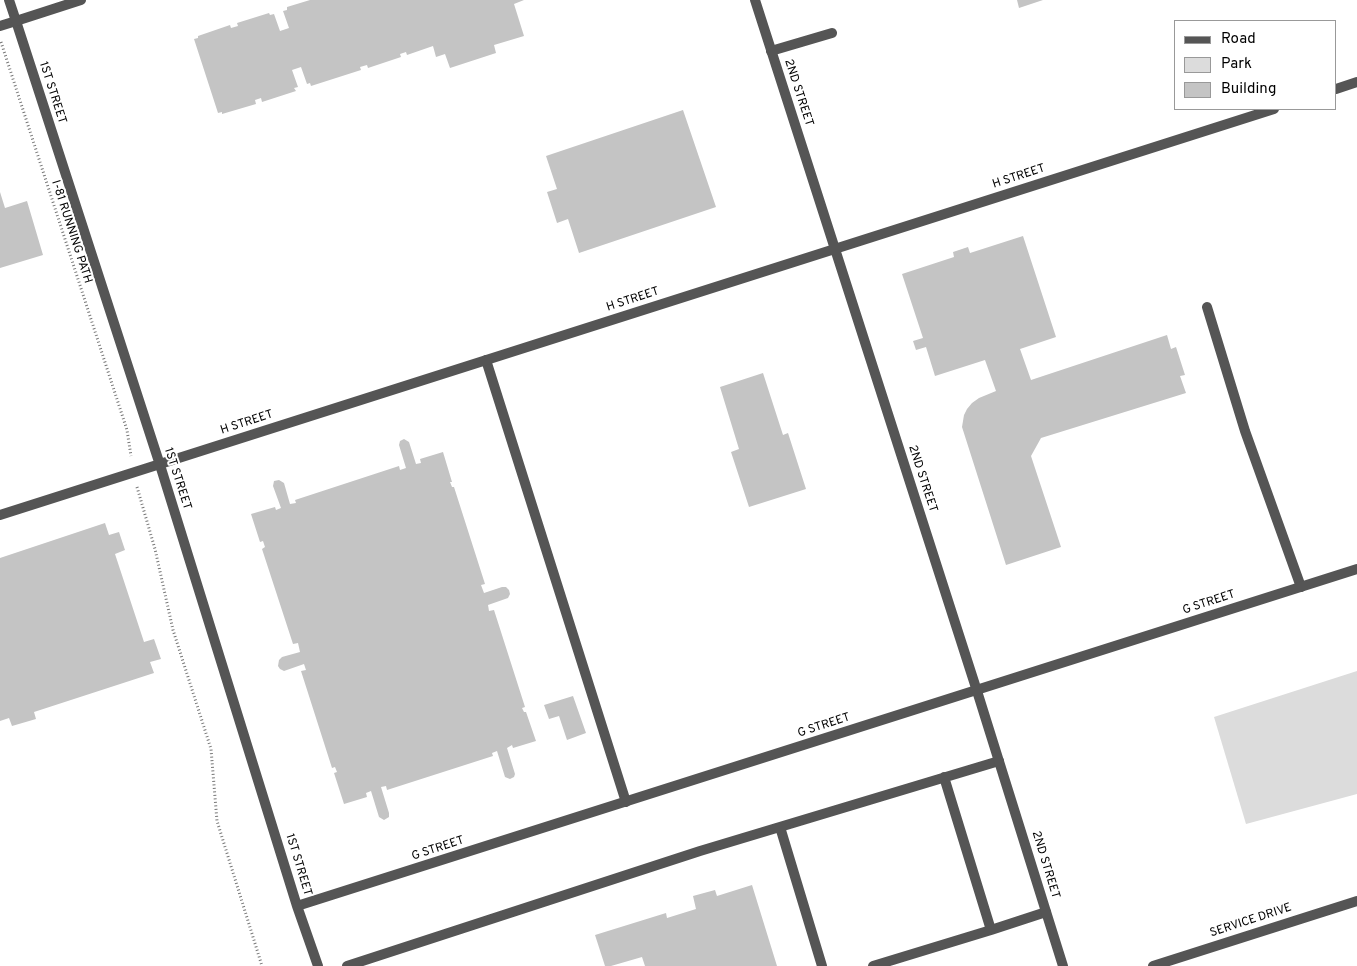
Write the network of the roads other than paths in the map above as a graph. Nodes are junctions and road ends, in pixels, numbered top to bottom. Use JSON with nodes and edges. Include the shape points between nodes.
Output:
{"nodes":[{"id":1,"x":9,"y":0,"type":"edge"},
{"id":2,"x":81,"y":0,"type":"edge"},
{"id":3,"x":755,"y":0,"type":"edge"},
{"id":4,"x":16,"y":21,"type":"junction"},
{"id":5,"x":0,"y":26,"type":"edge"},
{"id":6,"x":832,"y":33,"type":"dead end"},
{"id":7,"x":771,"y":51,"type":"junction"},
{"id":8,"x":1357,"y":82,"type":"edge"},
{"id":9,"x":1337,"y":89,"type":"edge"},
{"id":10,"x":1271,"y":110,"type":"edge"},
{"id":11,"x":834,"y":248,"type":"junction"},
{"id":12,"x":1207,"y":307,"type":"dead end"},
{"id":13,"x":486,"y":360,"type":"junction"},
{"id":14,"x":160,"y":465,"type":"junction"},
{"id":15,"x":0,"y":515,"type":"edge"},
{"id":16,"x":1357,"y":569,"type":"edge"},
{"id":17,"x":1301,"y":587,"type":"junction"},
{"id":18,"x":977,"y":691,"type":"junction"},
{"id":19,"x":999,"y":761,"type":"junction"},
{"id":20,"x":944,"y":777,"type":"junction"},
{"id":21,"x":626,"y":802,"type":"junction"},
{"id":22,"x":780,"y":827,"type":"junction"},
{"id":23,"x":1357,"y":901,"type":"edge"},
{"id":24,"x":297,"y":906,"type":"junction"},
{"id":25,"x":1046,"y":912,"type":"junction"},
{"id":26,"x":991,"y":930,"type":"junction"},
{"id":27,"x":318,"y":966,"type":"edge"},
{"id":28,"x":347,"y":966,"type":"edge"},
{"id":29,"x":822,"y":966,"type":"edge"},
{"id":30,"x":873,"y":966,"type":"edge"},
{"id":31,"x":1063,"y":966,"type":"edge"},
{"id":32,"x":1153,"y":966,"type":"edge"}],
"edges":[{"from":1,"to":4,"type":"street","name":"1ST STREET"},
{"from":2,"to":4,"type":"street"},
{"from":3,"to":7,"type":"street","name":"2ND STREET"},
{"from":4,"to":5,"type":"street"},
{"from":4,"to":14,"type":"street","name":"1ST STREET"},
{"from":6,"to":7,"type":"street"},
{"from":7,"to":11,"type":"street","name":"2ND STREET"},
{"from":8,"to":9,"type":"street"},
{"from":10,"to":11,"type":"street","name":"H STREET"},
{"from":11,"to":13,"type":"street","name":"H STREET"},
{"from":11,"to":18,"type":"street","name":"2ND STREET"},
{"from":12,"to":17,"type":"street","via":[[1245,432]]},
{"from":13,"to":14,"type":"street","name":"H STREET"},
{"from":13,"to":21,"type":"street"},
{"from":14,"to":15,"type":"street","name":"H STREET"},
{"from":14,"to":24,"type":"street","name":"1ST STREET"},
{"from":16,"to":17,"type":"street","name":"G STREET"},
{"from":17,"to":18,"type":"street","name":"G STREET"},
{"from":18,"to":19,"type":"street","name":"2ND STREET"},
{"from":18,"to":21,"type":"street","name":"G STREET"},
{"from":19,"to":20,"type":"street"},
{"from":19,"to":25,"type":"street","name":"2ND STREET"},
{"from":20,"to":22,"type":"street"},
{"from":20,"to":26,"type":"street"},
{"from":21,"to":24,"type":"street","name":"G STREET"},
{"from":22,"to":28,"type":"street"},
{"from":22,"to":29,"type":"street"},
{"from":23,"to":32,"type":"street","name":"SERVICE DRIVE"},
{"from":24,"to":27,"type":"street","name":"1ST STREET"},
{"from":25,"to":26,"type":"street"},
{"from":25,"to":31,"type":"street","name":"2ND STREET"},
{"from":26,"to":30,"type":"street"}]}
